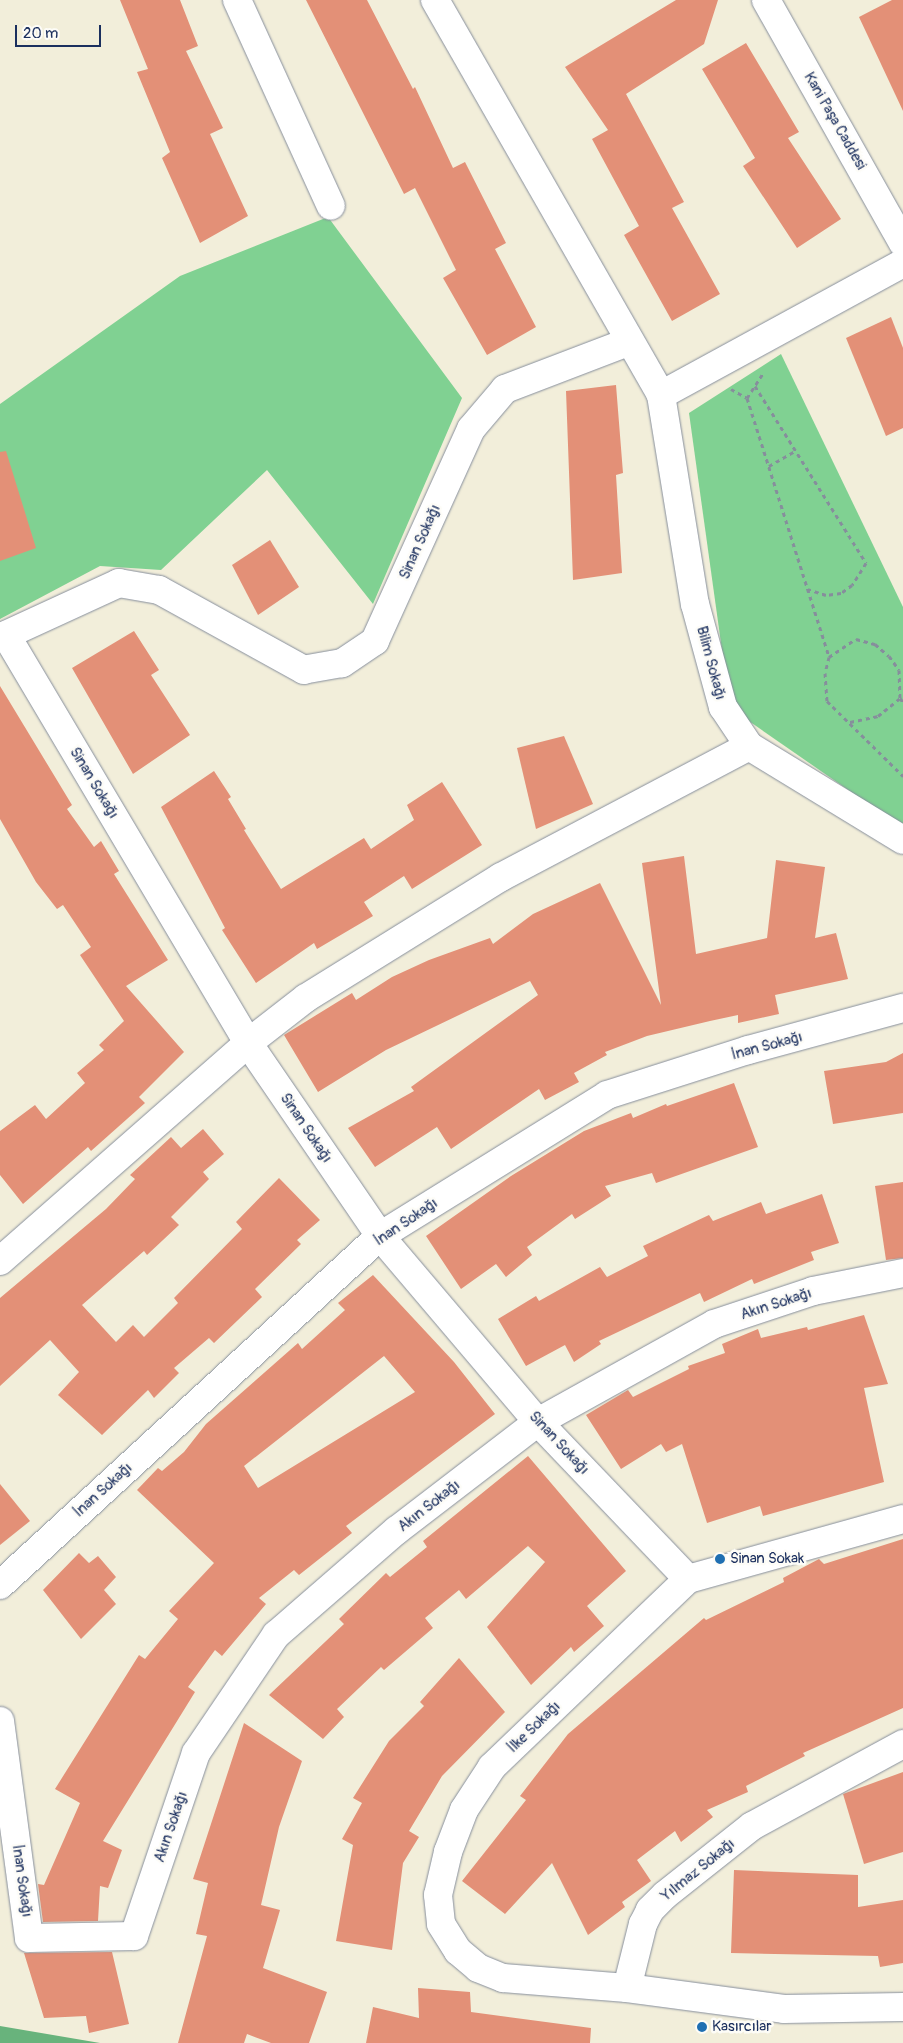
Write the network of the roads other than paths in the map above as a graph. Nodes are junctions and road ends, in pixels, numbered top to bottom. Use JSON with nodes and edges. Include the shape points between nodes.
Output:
{"nodes":[{"id":1,"x":237,"y":0,"type":"edge"},
{"id":2,"x":435,"y":0,"type":"edge"},
{"id":3,"x":766,"y":0,"type":"edge"},
{"id":4,"x":331,"y":206,"type":"dead end"},
{"id":5,"x":903,"y":243,"type":"edge"},
{"id":6,"x":903,"y":263,"type":"edge"},
{"id":7,"x":628,"y":342,"type":"junction"},
{"id":8,"x":661,"y":395,"type":"junction"},
{"id":9,"x":749,"y":746,"type":"junction"},
{"id":10,"x":903,"y":840,"type":"edge"},
{"id":11,"x":903,"y":1008,"type":"edge"},
{"id":12,"x":248,"y":1043,"type":"junction"},
{"id":13,"x":380,"y":1236,"type":"junction"},
{"id":14,"x":0,"y":1260,"type":"edge"},
{"id":15,"x":903,"y":1273,"type":"edge"},
{"id":16,"x":538,"y":1422,"type":"junction"},
{"id":17,"x":903,"y":1519,"type":"edge"},
{"id":18,"x":688,"y":1580,"type":"junction"},
{"id":19,"x":0,"y":1585,"type":"edge"},
{"id":20,"x":0,"y":1721,"type":"edge"},
{"id":21,"x":903,"y":1744,"type":"edge"},
{"id":22,"x":134,"y":1936,"type":"joint"},
{"id":23,"x":627,"y":1988,"type":"junction"},
{"id":24,"x":903,"y":2006,"type":"edge"}],
"edges":[{"from":1,"to":4,"type":"street"},
{"from":2,"to":7,"type":"street"},
{"from":3,"to":5,"type":"street","name":"Kani Paşa Caddesi"},
{"from":6,"to":8,"type":"street"},
{"from":7,"to":8,"type":"street"},
{"from":7,"to":12,"type":"street","name":"Sinan Sokağı","via":[[505,389],[471,429],[375,641],[342,663],[304,670],[160,590],[119,583],[6,635]]},
{"from":8,"to":9,"type":"street","name":"Bilim Sokağı","via":[[695,604],[722,707]]},
{"from":9,"to":10,"type":"street","name":"Bilim Sokağı"},
{"from":9,"to":12,"type":"street","via":[[501,877],[306,998]]},
{"from":11,"to":13,"type":"street","name":"İnan Sokağı","via":[[748,1050],[607,1095]]},
{"from":12,"to":13,"type":"street","name":"Sinan Sokağı"},
{"from":12,"to":14,"type":"street"},
{"from":13,"to":16,"type":"street","name":"Sinan Sokağı"},
{"from":13,"to":19,"type":"street","name":"İnan Sokağı"},
{"from":15,"to":16,"type":"street","name":"Akın Sokağı","via":[[813,1291],[714,1324]]},
{"from":16,"to":18,"type":"street","name":"Sinan Sokağı"},
{"from":16,"to":22,"type":"street","name":"Akın Sokağı","via":[[397,1530],[276,1636],[196,1753]]},
{"from":17,"to":18,"type":"street","name":"İlke Sokağı"},
{"from":18,"to":23,"type":"street","name":"İlke Sokağı","via":[[492,1767],[464,1810],[448,1852],[438,1896],[441,1924],[458,1951],[478,1968],[503,1978]]},
{"from":20,"to":22,"type":"street","name":"İnan Sokağı","via":[[29,1938]]},
{"from":21,"to":23,"type":"street","name":"Yılmaz Sokağı","via":[[752,1826],[665,1895],[650,1910],[643,1924]]},
{"from":23,"to":24,"type":"street","via":[[784,2009],[884,2010]]}]}
